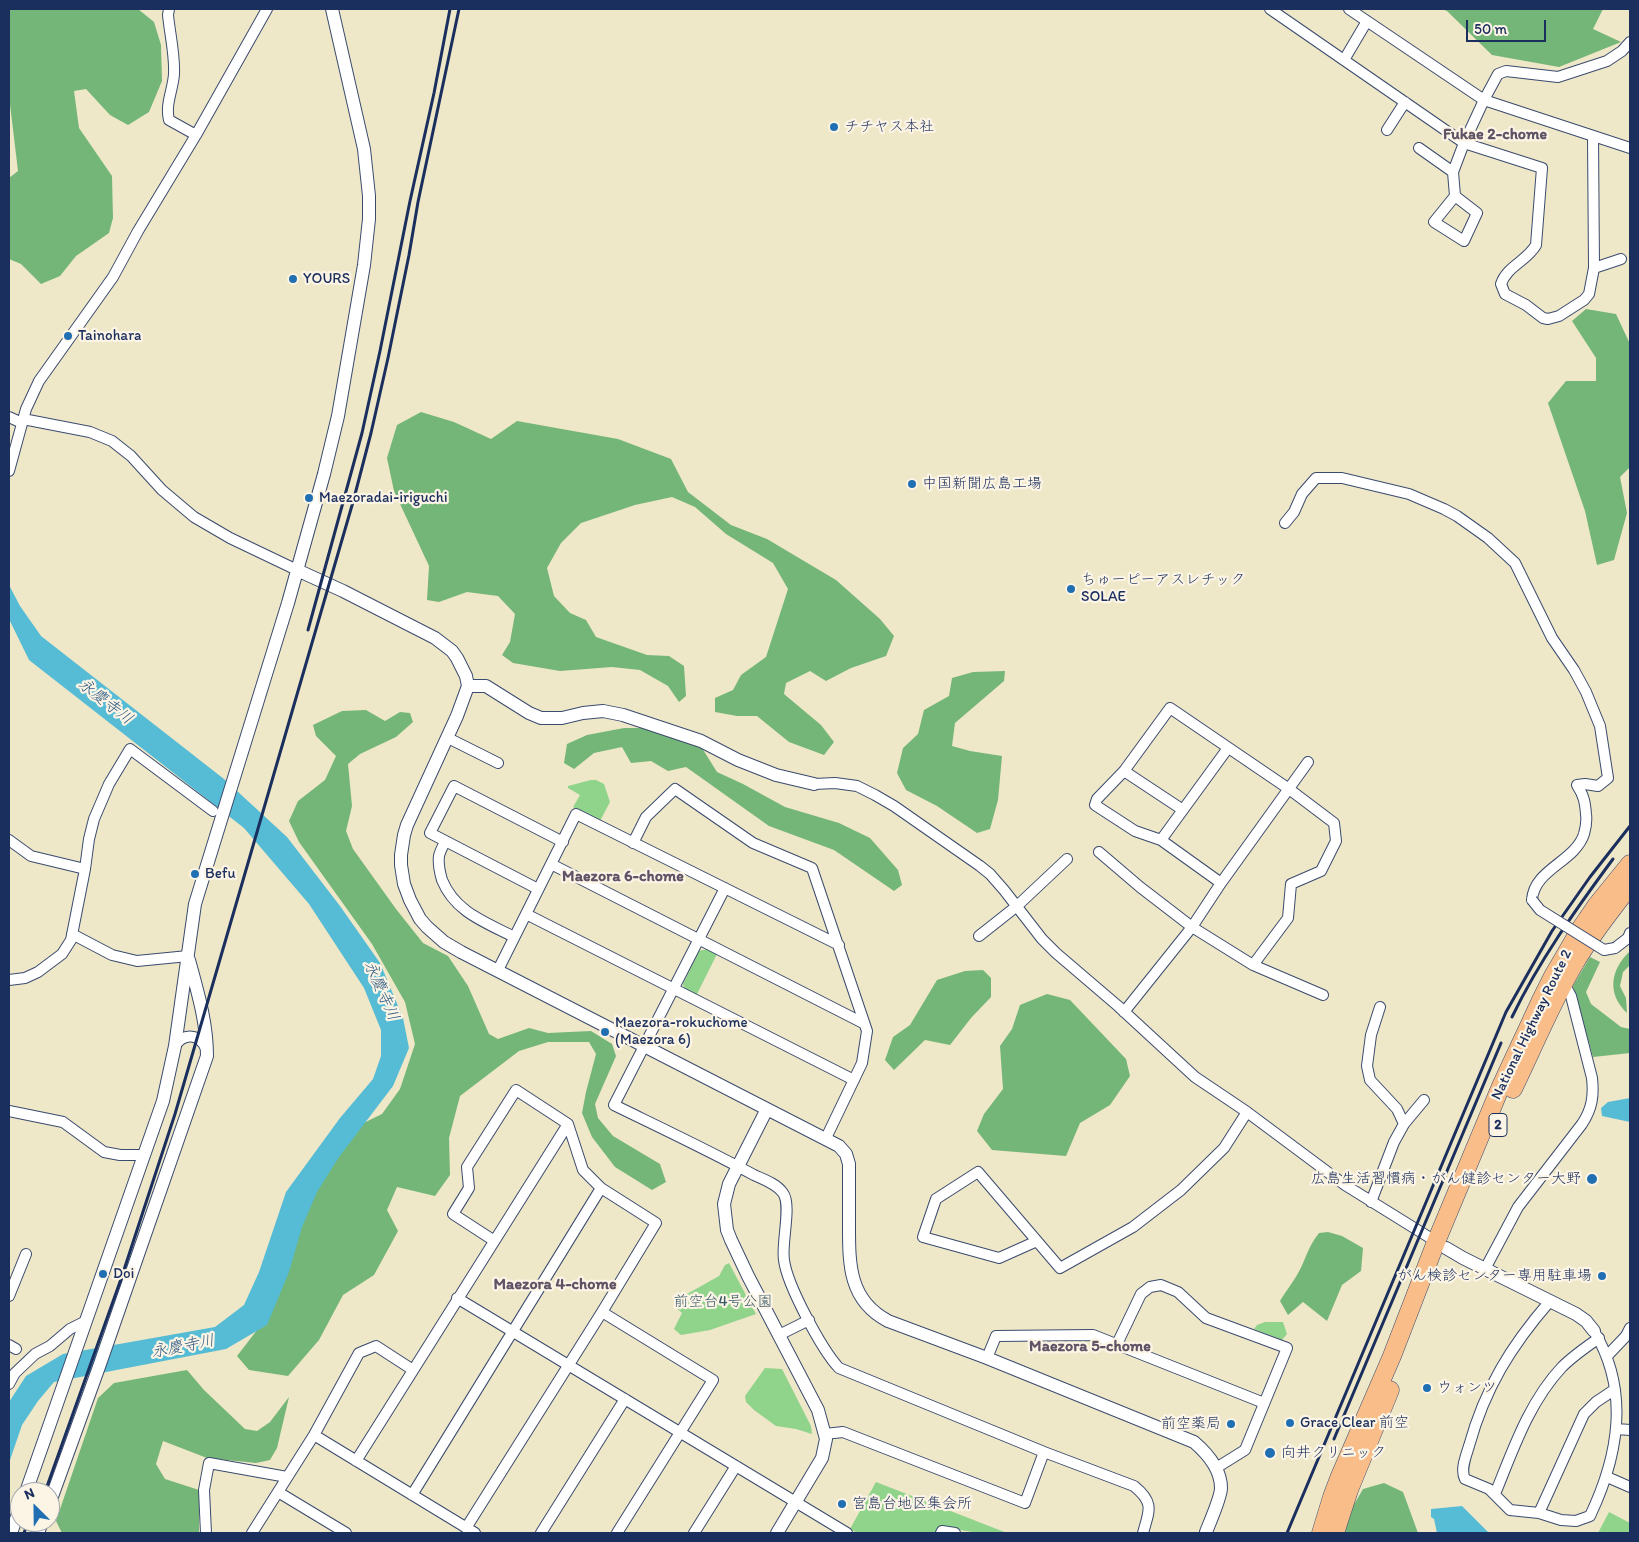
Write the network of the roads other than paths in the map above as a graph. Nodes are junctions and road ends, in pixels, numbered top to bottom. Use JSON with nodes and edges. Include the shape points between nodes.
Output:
{"nodes":[{"id":1,"x":169,"y":9,"type":"edge"},
{"id":2,"x":267,"y":9,"type":"edge"},
{"id":3,"x":332,"y":9,"type":"edge"},
{"id":4,"x":1270,"y":9,"type":"edge"},
{"id":5,"x":1349,"y":9,"type":"edge"},
{"id":6,"x":1367,"y":21,"type":"junction"},
{"id":7,"x":1630,"y":42,"type":"edge"},
{"id":8,"x":1344,"y":60,"type":"junction"},
{"id":9,"x":1484,"y":100,"type":"junction"},
{"id":10,"x":1405,"y":102,"type":"junction"},
{"id":11,"x":1387,"y":130,"type":"dead end"},
{"id":12,"x":196,"y":135,"type":"junction"},
{"id":13,"x":1593,"y":136,"type":"junction"},
{"id":14,"x":1464,"y":143,"type":"junction"},
{"id":15,"x":1419,"y":148,"type":"dead end"},
{"id":16,"x":1630,"y":148,"type":"edge"},
{"id":17,"x":1453,"y":172,"type":"junction"},
{"id":18,"x":1455,"y":196,"type":"junction"},
{"id":19,"x":1621,"y":259,"type":"dead end"},
{"id":20,"x":1594,"y":268,"type":"junction"},
{"id":21,"x":9,"y":417,"type":"edge"},
{"id":22,"x":22,"y":421,"type":"junction"},
{"id":23,"x":9,"y":471,"type":"edge"},
{"id":24,"x":1286,"y":524,"type":"dead end"},
{"id":25,"x":297,"y":570,"type":"junction"},
{"id":26,"x":468,"y":686,"type":"junction"},
{"id":27,"x":448,"y":738,"type":"junction"},
{"id":28,"x":1228,"y":748,"type":"junction"},
{"id":29,"x":1308,"y":762,"type":"dead end"},
{"id":30,"x":498,"y":763,"type":"dead end"},
{"id":31,"x":1124,"y":770,"type":"junction"},
{"id":32,"x":814,"y":784,"type":"joint"},
{"id":33,"x":1289,"y":789,"type":"junction"},
{"id":34,"x":1183,"y":810,"type":"junction"},
{"id":35,"x":217,"y":816,"type":"junction"},
{"id":36,"x":9,"y":840,"type":"edge"},
{"id":37,"x":1161,"y":840,"type":"junction"},
{"id":38,"x":445,"y":842,"type":"junction"},
{"id":39,"x":563,"y":842,"type":"junction"},
{"id":40,"x":633,"y":843,"type":"junction"},
{"id":41,"x":1099,"y":852,"type":"dead end"},
{"id":42,"x":1067,"y":859,"type":"dead end"},
{"id":43,"x":551,"y":864,"type":"junction"},
{"id":44,"x":1630,"y":864,"type":"edge"},
{"id":45,"x":85,"y":869,"type":"junction"},
{"id":46,"x":1221,"y":883,"type":"junction"},
{"id":47,"x":1630,"y":886,"type":"edge"},
{"id":48,"x":725,"y":888,"type":"junction"},
{"id":49,"x":538,"y":889,"type":"junction"},
{"id":50,"x":1017,"y":906,"type":"junction"},
{"id":51,"x":526,"y":914,"type":"junction"},
{"id":52,"x":1192,"y":927,"type":"junction"},
{"id":53,"x":1630,"y":933,"type":"edge"},
{"id":54,"x":72,"y":934,"type":"junction"},
{"id":55,"x":979,"y":936,"type":"dead end"},
{"id":56,"x":514,"y":937,"type":"junction"},
{"id":57,"x":699,"y":938,"type":"junction"},
{"id":58,"x":839,"y":945,"type":"junction"},
{"id":59,"x":188,"y":956,"type":"junction"},
{"id":60,"x":1253,"y":965,"type":"junction"},
{"id":61,"x":498,"y":970,"type":"junction"},
{"id":62,"x":9,"y":980,"type":"edge"},
{"id":63,"x":1564,"y":983,"type":"junction"},
{"id":64,"x":673,"y":989,"type":"junction"},
{"id":65,"x":1323,"y":995,"type":"dead end"},
{"id":66,"x":1380,"y":1007,"type":"dead end"},
{"id":67,"x":1124,"y":1012,"type":"junction"},
{"id":68,"x":863,"y":1022,"type":"junction"},
{"id":69,"x":175,"y":1046,"type":"junction"},
{"id":70,"x":644,"y":1046,"type":"junction"},
{"id":71,"x":207,"y":1056,"type":"junction"},
{"id":72,"x":854,"y":1080,"type":"junction"},
{"id":73,"x":1424,"y":1100,"type":"dead end"},
{"id":74,"x":767,"y":1109,"type":"junction"},
{"id":75,"x":9,"y":1111,"type":"edge"},
{"id":76,"x":1247,"y":1112,"type":"junction"},
{"id":77,"x":568,"y":1124,"type":"junction"},
{"id":78,"x":1404,"y":1124,"type":"junction"},
{"id":79,"x":826,"y":1138,"type":"junction"},
{"id":80,"x":144,"y":1155,"type":"junction"},
{"id":81,"x":738,"y":1166,"type":"junction"},
{"id":82,"x":601,"y":1188,"type":"junction"},
{"id":83,"x":1371,"y":1202,"type":"junction"},
{"id":84,"x":494,"y":1240,"type":"junction"},
{"id":85,"x":1037,"y":1241,"type":"junction"},
{"id":86,"x":1441,"y":1245,"type":"junction"},
{"id":87,"x":26,"y":1254,"type":"dead end"},
{"id":88,"x":1485,"y":1269,"type":"junction"},
{"id":89,"x":9,"y":1296,"type":"edge"},
{"id":90,"x":457,"y":1298,"type":"junction"},
{"id":91,"x":1550,"y":1301,"type":"junction"},
{"id":92,"x":602,"y":1312,"type":"junction"},
{"id":93,"x":809,"y":1320,"type":"junction"},
{"id":94,"x":86,"y":1321,"type":"junction"},
{"id":95,"x":1630,"y":1328,"type":"edge"},
{"id":96,"x":513,"y":1332,"type":"junction"},
{"id":97,"x":1596,"y":1334,"type":"junction"},
{"id":98,"x":779,"y":1335,"type":"junction"},
{"id":99,"x":1118,"y":1344,"type":"junction"},
{"id":100,"x":1607,"y":1356,"type":"junction"},
{"id":101,"x":987,"y":1358,"type":"junction"},
{"id":102,"x":568,"y":1365,"type":"junction"},
{"id":103,"x":413,"y":1370,"type":"junction"},
{"id":104,"x":9,"y":1384,"type":"edge"},
{"id":105,"x":1614,"y":1390,"type":"junction"},
{"id":106,"x":625,"y":1400,"type":"junction"},
{"id":107,"x":1264,"y":1403,"type":"junction"},
{"id":108,"x":1617,"y":1429,"type":"junction"},
{"id":109,"x":1630,"y":1430,"type":"edge"},
{"id":110,"x":680,"y":1433,"type":"junction"},
{"id":111,"x":825,"y":1434,"type":"junction"},
{"id":112,"x":314,"y":1435,"type":"junction"},
{"id":113,"x":1044,"y":1452,"type":"junction"},
{"id":114,"x":356,"y":1461,"type":"junction"},
{"id":115,"x":736,"y":1466,"type":"junction"},
{"id":116,"x":1216,"y":1468,"type":"junction"},
{"id":117,"x":287,"y":1477,"type":"junction"},
{"id":118,"x":1607,"y":1477,"type":"junction"},
{"id":119,"x":30,"y":1482,"type":"edge"},
{"id":120,"x":57,"y":1482,"type":"edge"},
{"id":121,"x":1630,"y":1487,"type":"edge"},
{"id":122,"x":278,"y":1492,"type":"junction"},
{"id":123,"x":1495,"y":1494,"type":"junction"},
{"id":124,"x":412,"y":1495,"type":"junction"},
{"id":125,"x":796,"y":1502,"type":"junction"},
{"id":126,"x":1538,"y":1513,"type":"junction"},
{"id":127,"x":470,"y":1531,"type":"edge"},
{"id":128,"x":1206,"y":1532,"type":"dead end"},
{"id":129,"x":206,"y":1533,"type":"edge"},
{"id":130,"x":252,"y":1533,"type":"edge"},
{"id":131,"x":346,"y":1533,"type":"edge"},
{"id":132,"x":542,"y":1533,"type":"edge"},
{"id":133,"x":618,"y":1533,"type":"edge"},
{"id":134,"x":694,"y":1533,"type":"edge"},
{"id":135,"x":777,"y":1533,"type":"edge"},
{"id":136,"x":847,"y":1533,"type":"edge"},
{"id":137,"x":941,"y":1533,"type":"edge"},
{"id":138,"x":955,"y":1533,"type":"edge"},
{"id":139,"x":1143,"y":1533,"type":"edge"},
{"id":140,"x":1321,"y":1533,"type":"edge"},
{"id":141,"x":1335,"y":1533,"type":"edge"}],
"edges":[{"from":1,"to":12,"type":"street","via":[[174,74],[168,101],[169,120]]},
{"from":2,"to":12,"type":"street"},
{"from":3,"to":25,"type":"street","via":[[364,149],[369,219],[338,416]]},
{"from":4,"to":8,"type":"street"},
{"from":5,"to":6,"type":"street"},
{"from":6,"to":8,"type":"street"},
{"from":6,"to":9,"type":"street"},
{"from":7,"to":9,"type":"street","via":[[1607,60],[1558,77],[1506,71],[1498,74]]},
{"from":8,"to":10,"type":"street"},
{"from":9,"to":13,"type":"street"},
{"from":9,"to":14,"type":"street"},
{"from":10,"to":11,"type":"street"},
{"from":10,"to":14,"type":"street"},
{"from":12,"to":22,"type":"street","via":[[108,285],[39,381]]},
{"from":13,"to":16,"type":"street"},
{"from":13,"to":20,"type":"street"},
{"from":14,"to":17,"type":"street"},
{"from":14,"to":20,"type":"street","via":[[1542,168],[1536,245],[1503,278],[1501,284],[1505,294],[1548,320],[1586,297]]},
{"from":15,"to":17,"type":"street"},
{"from":17,"to":18,"type":"street"},
{"from":18,"to":18,"type":"street","via":[[1434,222],[1464,241],[1477,213]]},
{"from":19,"to":20,"type":"street"},
{"from":21,"to":22,"type":"street"},
{"from":22,"to":23,"type":"street"},
{"from":22,"to":25,"type":"street","via":[[90,432],[112,441],[194,517]]},
{"from":24,"to":53,"type":"street","bridge":true,"via":[[1302,494],[1316,478],[1342,478],[1409,494],[1444,509],[1488,538],[1515,563],[1552,638],[1586,692],[1600,726],[1608,778],[1598,786],[1577,785],[1584,796],[1587,821],[1581,842],[1542,877],[1533,890],[1532,900],[1540,910],[1604,950],[1615,948]]},
{"from":25,"to":26,"type":"street","via":[[444,644],[457,658]]},
{"from":25,"to":35,"type":"street","via":[[234,779]]},
{"from":26,"to":27,"type":"street"},
{"from":26,"to":32,"type":"street","via":[[486,686],[541,718],[603,711],[622,715],[701,741],[776,775]]},
{"from":27,"to":30,"type":"street"},
{"from":27,"to":61,"type":"street","via":[[404,835],[402,874],[410,900],[427,927],[444,942]]},
{"from":28,"to":31,"type":"street","via":[[1170,708]]},
{"from":28,"to":33,"type":"street"},
{"from":28,"to":34,"type":"street"},
{"from":29,"to":33,"type":"street"},
{"from":31,"to":34,"type":"street"},
{"from":31,"to":37,"type":"street","via":[[1095,805],[1135,831]]},
{"from":32,"to":50,"type":"street","via":[[857,786],[894,806],[990,874]]},
{"from":33,"to":46,"type":"street"},
{"from":33,"to":60,"type":"street","via":[[1334,823],[1336,841],[1321,871],[1291,884],[1288,918]]},
{"from":34,"to":37,"type":"street"},
{"from":35,"to":45,"type":"street","via":[[130,749],[101,801],[89,839]]},
{"from":35,"to":59,"type":"street","via":[[195,904]]},
{"from":36,"to":45,"type":"street","via":[[31,856]]},
{"from":37,"to":46,"type":"street"},
{"from":38,"to":39,"type":"street","via":[[430,834],[454,786]]},
{"from":38,"to":49,"type":"street"},
{"from":38,"to":56,"type":"street","via":[[439,866],[451,897],[466,912]]},
{"from":39,"to":40,"type":"street","via":[[576,814]]},
{"from":39,"to":43,"type":"street"},
{"from":40,"to":48,"type":"street"},
{"from":40,"to":58,"type":"street","via":[[646,817],[675,789],[753,843],[812,868]]},
{"from":41,"to":52,"type":"street"},
{"from":42,"to":50,"type":"street"},
{"from":43,"to":49,"type":"street"},
{"from":43,"to":57,"type":"street"},
{"from":44,"to":86,"type":"highway","name":"National Highway Route 2","number":"2","via":[[1596,906],[1553,976],[1501,1086]]},
{"from":45,"to":54,"type":"street"},
{"from":46,"to":52,"type":"street"},
{"from":47,"to":63,"type":"highway","name":"National Highway Route 2","number":"2","via":[[1589,941]]},
{"from":48,"to":57,"type":"street"},
{"from":48,"to":58,"type":"street"},
{"from":49,"to":51,"type":"street"},
{"from":50,"to":55,"type":"street"},
{"from":50,"to":67,"type":"street","via":[[1056,954]]},
{"from":51,"to":56,"type":"street"},
{"from":51,"to":64,"type":"street"},
{"from":52,"to":60,"type":"street"},
{"from":52,"to":67,"type":"street"},
{"from":54,"to":59,"type":"street","via":[[112,955],[137,961]]},
{"from":54,"to":62,"type":"street","via":[[62,954],[49,964],[25,978]]},
{"from":56,"to":61,"type":"street"},
{"from":57,"to":64,"type":"street"},
{"from":57,"to":68,"type":"street"},
{"from":58,"to":68,"type":"street"},
{"from":59,"to":69,"type":"street"},
{"from":59,"to":71,"type":"street","via":[[204,1015]]},
{"from":60,"to":65,"type":"street"},
{"from":61,"to":70,"type":"street"},
{"from":63,"to":86,"type":"highway","name":"National Highway Route 2","number":"2"},
{"from":63,"to":88,"type":"street","via":[[1571,996],[1592,1078],[1592,1102],[1582,1124],[1518,1207]]},
{"from":64,"to":70,"type":"street"},
{"from":64,"to":72,"type":"street"},
{"from":66,"to":78,"type":"street","via":[[1367,1066],[1370,1080],[1396,1109]]},
{"from":67,"to":76,"type":"street","via":[[1195,1077]]},
{"from":68,"to":72,"type":"street","via":[[867,1032],[862,1063]]},
{"from":69,"to":71,"type":"street","via":[[181,1039],[200,1038]]},
{"from":69,"to":80,"type":"street","via":[[163,1102]]},
{"from":70,"to":74,"type":"street"},
{"from":70,"to":81,"type":"street","via":[[614,1105]]},
{"from":71,"to":120,"type":"street"},
{"from":72,"to":79,"type":"street"},
{"from":73,"to":78,"type":"street"},
{"from":74,"to":79,"type":"street"},
{"from":74,"to":81,"type":"street"},
{"from":75,"to":80,"type":"street","via":[[63,1122],[104,1152]]},
{"from":76,"to":83,"type":"street"},
{"from":76,"to":85,"type":"street","via":[[1224,1148],[1181,1190],[1133,1227],[1060,1268]]},
{"from":77,"to":82,"type":"street","via":[[583,1170]]},
{"from":77,"to":84,"type":"street"},
{"from":77,"to":84,"type":"street","via":[[516,1090],[467,1166],[469,1188],[453,1214]]},
{"from":78,"to":83,"type":"street"},
{"from":79,"to":101,"type":"street","via":[[846,1154],[849,1164],[850,1267],[862,1299],[888,1321]]},
{"from":80,"to":94,"type":"street"},
{"from":81,"to":93,"type":"street","via":[[783,1192],[786,1201],[785,1269]]},
{"from":81,"to":98,"type":"street","via":[[724,1204],[727,1230]]},
{"from":82,"to":92,"type":"street","via":[[656,1223]]},
{"from":82,"to":96,"type":"street"},
{"from":83,"to":86,"type":"street"},
{"from":84,"to":90,"type":"street"},
{"from":85,"to":85,"type":"street","via":[[999,1258],[923,1237],[936,1199],[978,1172]]},
{"from":86,"to":88,"type":"street"},
{"from":86,"to":140,"type":"highway","name":"National Highway Route 2","number":"2","via":[[1340,1476]]},
{"from":86,"to":141,"type":"highway","name":"National Highway Route 2","number":"2"},
{"from":87,"to":89,"type":"street"},
{"from":88,"to":91,"type":"street"},
{"from":90,"to":96,"type":"street"},
{"from":90,"to":103,"type":"street"},
{"from":91,"to":97,"type":"street","via":[[1581,1317]]},
{"from":91,"to":123,"type":"street","via":[[1515,1345],[1482,1403],[1472,1434],[1462,1475]]},
{"from":92,"to":102,"type":"street"},
{"from":92,"to":110,"type":"street","via":[[713,1380]]},
{"from":93,"to":98,"type":"street"},
{"from":93,"to":113,"type":"street","via":[[839,1368]]},
{"from":94,"to":104,"type":"street","via":[[35,1354],[15,1373]]},
{"from":94,"to":119,"type":"street"},
{"from":95,"to":100,"type":"street"},
{"from":96,"to":102,"type":"street"},
{"from":96,"to":124,"type":"street"},
{"from":97,"to":100,"type":"street"},
{"from":97,"to":123,"type":"street","via":[[1548,1383],[1536,1402]]},
{"from":98,"to":111,"type":"street","via":[[818,1410]]},
{"from":99,"to":101,"type":"street","via":[[1093,1335],[996,1336]]},
{"from":99,"to":107,"type":"street"},
{"from":99,"to":107,"type":"street","via":[[1141,1294],[1161,1284],[1178,1292],[1206,1318],[1287,1348]]},
{"from":100,"to":105,"type":"street"},
{"from":101,"to":116,"type":"street","via":[[1185,1438],[1202,1449]]},
{"from":102,"to":106,"type":"street"},
{"from":102,"to":127,"type":"street"},
{"from":103,"to":112,"type":"street","via":[[376,1346],[359,1353]]},
{"from":103,"to":114,"type":"street"},
{"from":105,"to":108,"type":"street"},
{"from":105,"to":126,"type":"street","via":[[1584,1414]]},
{"from":106,"to":110,"type":"street"},
{"from":106,"to":132,"type":"street"},
{"from":107,"to":116,"type":"street","via":[[1245,1450]]},
{"from":108,"to":109,"type":"street"},
{"from":108,"to":118,"type":"street"},
{"from":110,"to":115,"type":"street"},
{"from":110,"to":133,"type":"street"},
{"from":111,"to":113,"type":"street","via":[[843,1432],[1025,1503]]},
{"from":111,"to":125,"type":"street","via":[[822,1458]]},
{"from":112,"to":114,"type":"street"},
{"from":112,"to":117,"type":"street"},
{"from":113,"to":139,"type":"street","via":[[1134,1486],[1143,1493],[1150,1512]]},
{"from":114,"to":124,"type":"street"},
{"from":115,"to":125,"type":"street"},
{"from":115,"to":134,"type":"street"},
{"from":116,"to":128,"type":"street","via":[[1222,1489]]},
{"from":117,"to":122,"type":"street"},
{"from":117,"to":129,"type":"street","via":[[209,1463],[204,1490]]},
{"from":118,"to":121,"type":"street"},
{"from":118,"to":126,"type":"street","via":[[1590,1516],[1576,1521]]},
{"from":122,"to":130,"type":"street"},
{"from":122,"to":131,"type":"street"},
{"from":123,"to":126,"type":"street","via":[[1510,1510]]},
{"from":124,"to":127,"type":"street"},
{"from":125,"to":135,"type":"street"},
{"from":125,"to":136,"type":"street"},
{"from":137,"to":138,"type":"street"}]}
